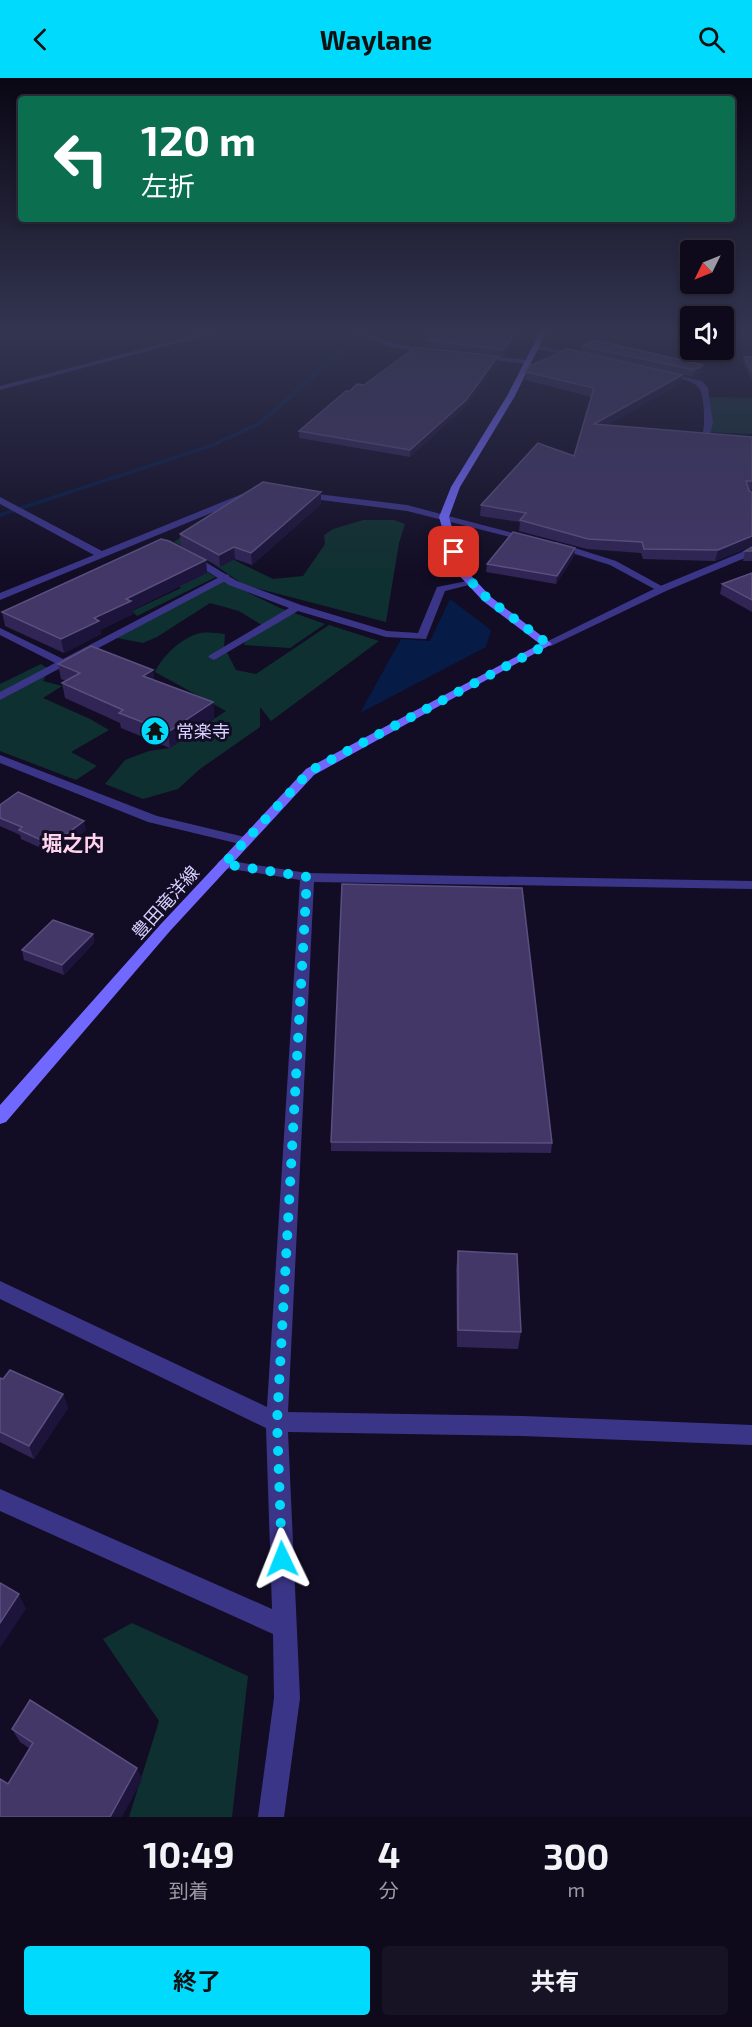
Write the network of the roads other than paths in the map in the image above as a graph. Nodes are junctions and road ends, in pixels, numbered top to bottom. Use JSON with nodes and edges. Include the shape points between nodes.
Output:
{"nodes":[{"id":1,"x":502,"y":411,"type":"edge"},
{"id":2,"x":708,"y":411,"type":"edge"},
{"id":3,"x":706,"y":432,"type":"edge"},
{"id":4,"x":257,"y":490,"type":"edge"},
{"id":5,"x":290,"y":493,"type":"edge"},
{"id":6,"x":0,"y":500,"type":"edge"},
{"id":7,"x":444,"y":517,"type":"junction"},
{"id":8,"x":537,"y":540,"type":"edge"},
{"id":9,"x":548,"y":543,"type":"edge"},
{"id":10,"x":176,"y":549,"type":"edge"},
{"id":11,"x":752,"y":551,"type":"edge"},
{"id":12,"x":103,"y":556,"type":"junction"},
{"id":13,"x":225,"y":577,"type":"junction"},
{"id":14,"x":472,"y":583,"type":"junction"},
{"id":15,"x":662,"y":589,"type":"junction"},
{"id":16,"x":0,"y":597,"type":"edge"},
{"id":17,"x":297,"y":607,"type":"junction"},
{"id":18,"x":0,"y":631,"type":"edge"},
{"id":19,"x":548,"y":644,"type":"junction"},
{"id":20,"x":214,"y":657,"type":"dead end"},
{"id":21,"x":63,"y":663,"type":"junction"},
{"id":22,"x":0,"y":696,"type":"edge"},
{"id":23,"x":0,"y":759,"type":"edge"},
{"id":24,"x":244,"y":841,"type":"junction"},
{"id":25,"x":224,"y":864,"type":"junction"},
{"id":26,"x":307,"y":877,"type":"junction"},
{"id":27,"x":752,"y":885,"type":"edge"},
{"id":28,"x":0,"y":1117,"type":"edge"},
{"id":29,"x":0,"y":1290,"type":"edge"},
{"id":30,"x":277,"y":1422,"type":"junction"},
{"id":31,"x":752,"y":1435,"type":"edge"},
{"id":32,"x":0,"y":1500,"type":"edge"},
{"id":33,"x":285,"y":1627,"type":"junction"},
{"id":34,"x":271,"y":1817,"type":"edge"}],
"edges":[{"from":1,"to":7,"type":"main road"},
{"from":2,"to":3,"type":"street"},
{"from":4,"to":12,"type":"street","via":[[154,538]]},
{"from":5,"to":7,"type":"street","via":[[407,508]]},
{"from":6,"to":12,"type":"street"},
{"from":7,"to":8,"type":"street"},
{"from":7,"to":14,"type":"main road","via":[[459,569]]},
{"from":9,"to":15,"type":"street","via":[[613,563]]},
{"from":10,"to":13,"type":"street"},
{"from":11,"to":15,"type":"street"},
{"from":12,"to":16,"type":"street"},
{"from":13,"to":17,"type":"street"},
{"from":13,"to":21,"type":"street"},
{"from":14,"to":17,"type":"street","via":[[441,589],[422,637],[386,634]]},
{"from":14,"to":19,"type":"main road"},
{"from":15,"to":19,"type":"street"},
{"from":17,"to":20,"type":"street"},
{"from":18,"to":21,"type":"street"},
{"from":19,"to":24,"type":"main road","name":"豊田竜洋線","via":[[310,771]]},
{"from":21,"to":22,"type":"street"},
{"from":23,"to":24,"type":"street","via":[[153,819]]},
{"from":24,"to":25,"type":"main road","name":"豊田竜洋線"},
{"from":25,"to":26,"type":"street"},
{"from":25,"to":28,"type":"main road","name":"豊田竜洋線"},
{"from":26,"to":27,"type":"street"},
{"from":26,"to":30,"type":"street"},
{"from":29,"to":30,"type":"street"},
{"from":30,"to":31,"type":"street"},
{"from":30,"to":33,"type":"street"},
{"from":32,"to":33,"type":"street"},
{"from":33,"to":34,"type":"street","via":[[287,1698]]}]}
